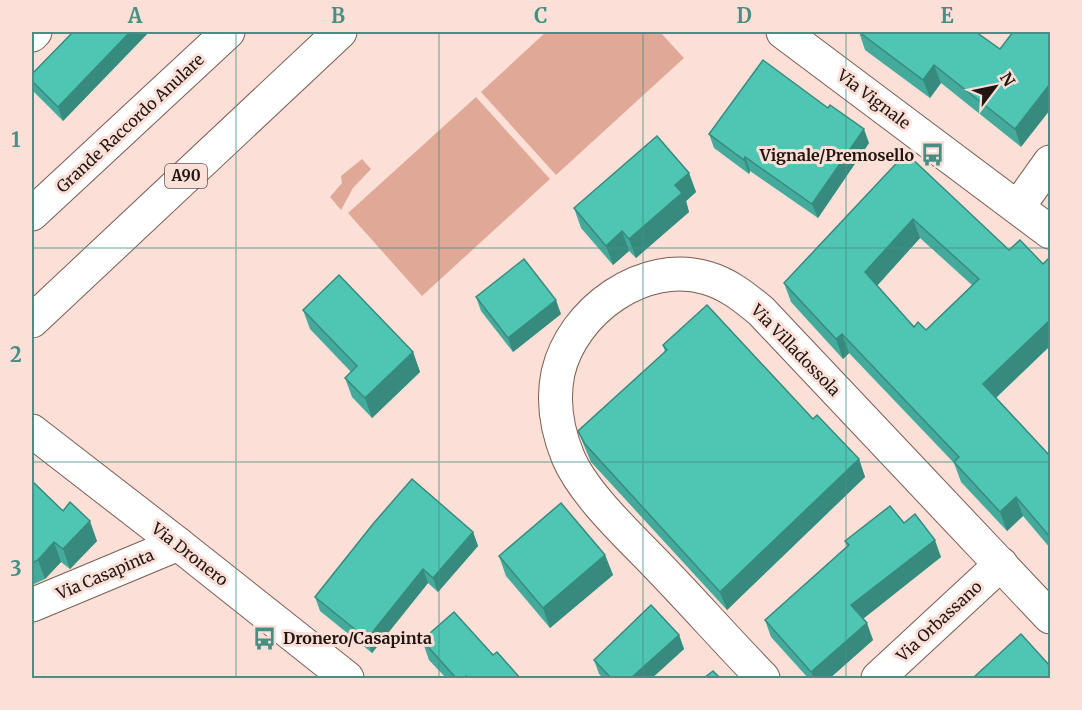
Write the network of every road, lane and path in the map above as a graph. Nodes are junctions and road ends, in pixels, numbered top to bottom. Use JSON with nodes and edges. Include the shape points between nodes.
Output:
{"nodes":[{"id":1,"x":35,"y":32,"type":"edge"},
{"id":2,"x":228,"y":32,"type":"edge"},
{"id":3,"x":340,"y":32,"type":"edge"},
{"id":4,"x":783,"y":32,"type":"edge"},
{"id":5,"x":32,"y":35,"type":"edge"},
{"id":6,"x":1050,"y":162,"type":"edge"},
{"id":7,"x":1018,"y":207,"type":"junction"},
{"id":8,"x":32,"y":214,"type":"edge"},
{"id":9,"x":1050,"y":232,"type":"edge"},
{"id":10,"x":32,"y":321,"type":"edge"},
{"id":11,"x":32,"y":431,"type":"edge"},
{"id":12,"x":178,"y":544,"type":"junction"},
{"id":13,"x":1001,"y":564,"type":"junction"},
{"id":14,"x":32,"y":605,"type":"edge"},
{"id":15,"x":1050,"y":617,"type":"edge"},
{"id":16,"x":347,"y":678,"type":"edge"},
{"id":17,"x":762,"y":678,"type":"edge"},
{"id":18,"x":878,"y":678,"type":"edge"}],
"edges":[{"from":1,"to":5,"type":"main road"},
{"from":2,"to":8,"type":"main road","name":"Grande Raccordo Anulare"},
{"from":3,"to":10,"type":"main road","number":"A90"},
{"from":4,"to":7,"type":"main road","name":"Via Vignale"},
{"from":6,"to":7,"type":"main road"},
{"from":7,"to":9,"type":"main road","name":"Via Vignale"},
{"from":11,"to":12,"type":"main road","name":"Via Dronero"},
{"from":12,"to":14,"type":"main road","name":"Via Casapinta"},
{"from":12,"to":16,"type":"main road","name":"Via Dronero"},
{"from":13,"to":15,"type":"main road","name":"Via Villadossola"},
{"from":13,"to":17,"type":"main road","name":"Via Villadossola","via":[[746,299],[716,281],[694,275],[657,277],[631,286],[596,310],[567,346],[558,373],[555,401],[564,446],[576,472],[598,500]]},
{"from":13,"to":18,"type":"main road","name":"Via Orbassano"}]}
